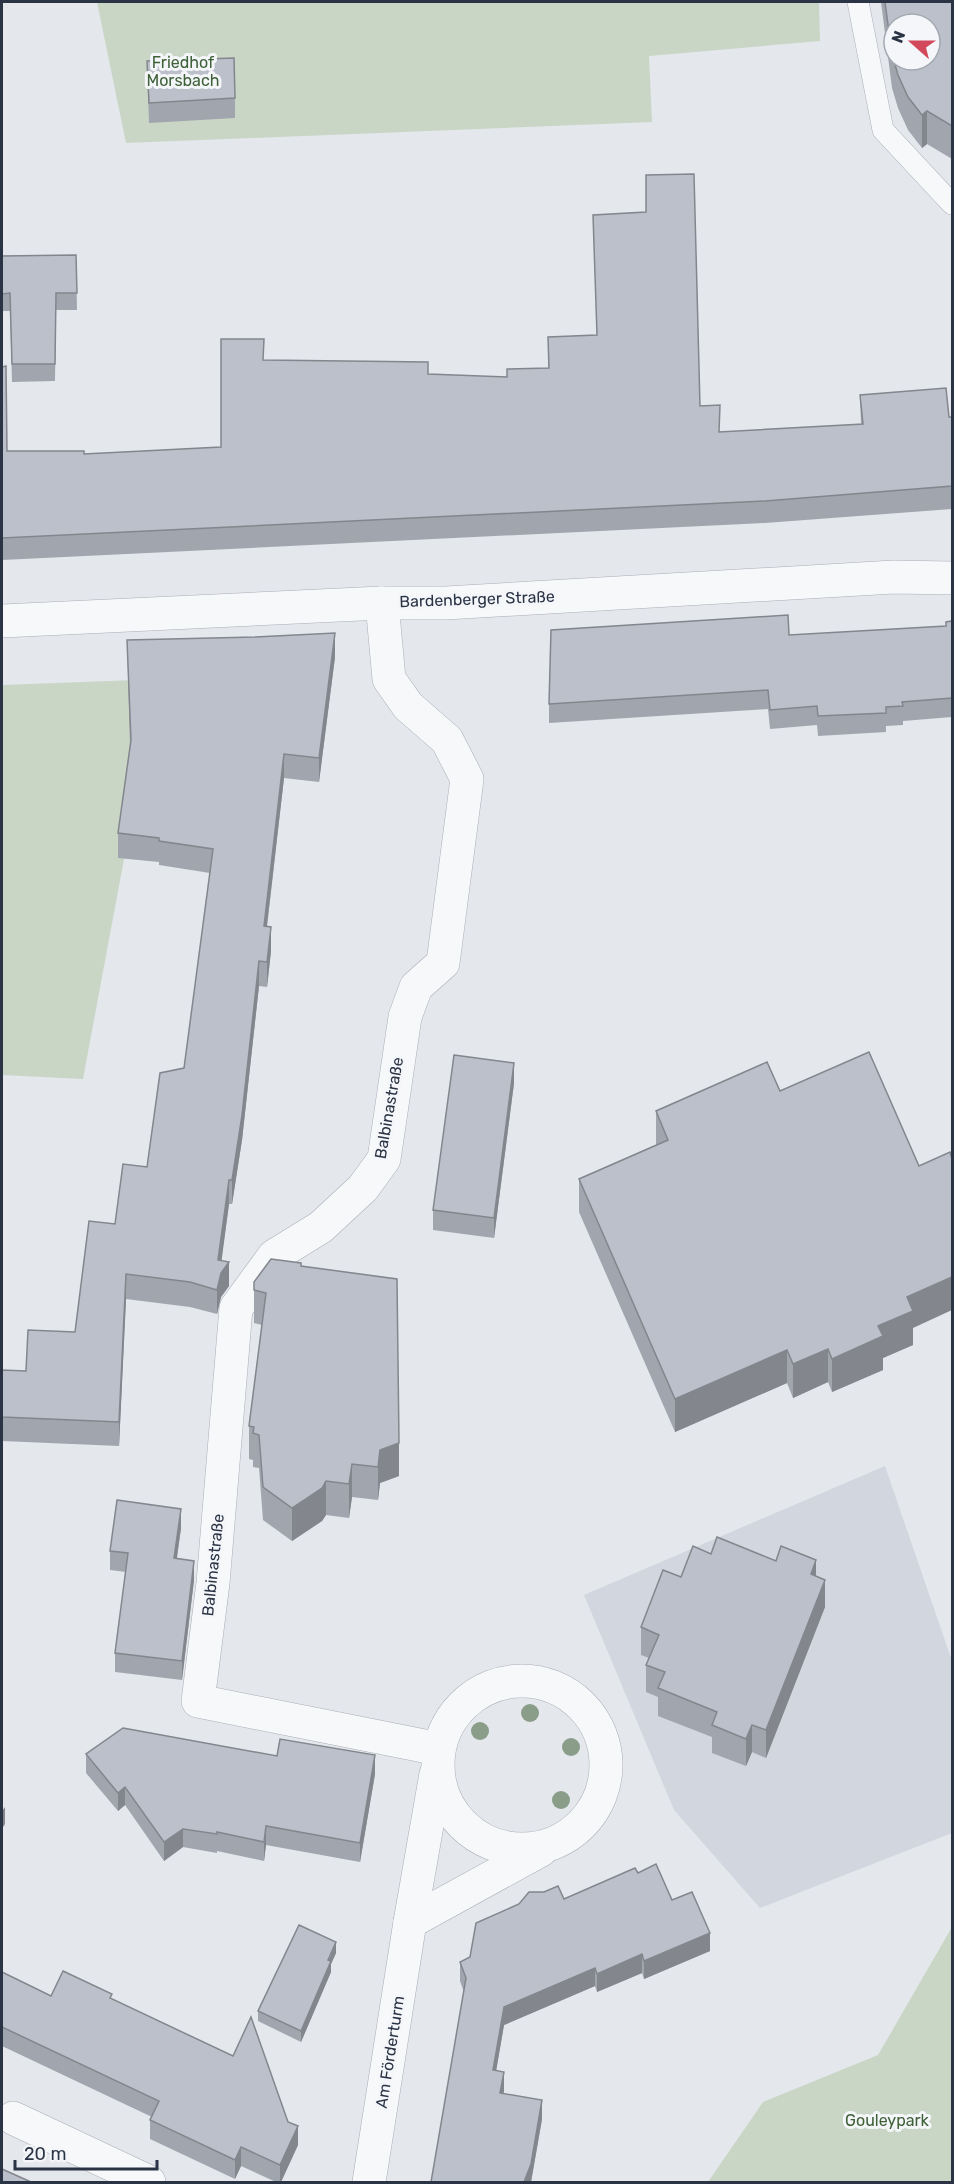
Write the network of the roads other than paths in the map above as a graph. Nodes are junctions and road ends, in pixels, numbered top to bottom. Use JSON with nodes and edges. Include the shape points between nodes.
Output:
{"nodes":[{"id":1,"x":858,"y":2,"type":"edge"},
{"id":2,"x":952,"y":204,"type":"edge"},
{"id":3,"x":952,"y":578,"type":"edge"},
{"id":4,"x":382,"y":603,"type":"junction"},
{"id":5,"x":2,"y":621,"type":"edge"},
{"id":6,"x":438,"y":1760,"type":"junction"},
{"id":7,"x":551,"y":1845,"type":"junction"},
{"id":8,"x":410,"y":1923,"type":"junction"},
{"id":9,"x":13,"y":2118,"type":"dead end"},
{"id":10,"x":149,"y":2182,"type":"edge"},
{"id":11,"x":369,"y":2182,"type":"edge"}],
"edges":[{"from":1,"to":2,"type":"lane","via":[[882,130]]},
{"from":3,"to":4,"type":"street","name":"Bardenberger Straße","via":[[894,577],[446,603]]},
{"from":4,"to":5,"type":"street","name":"Bardenberger Straße"},
{"from":4,"to":6,"type":"street","name":"Balbinastraße","via":[[389,679],[408,706],[447,740],[467,779],[443,963],[416,987],[405,1017],[384,1159],[363,1188],[321,1227],[274,1256],[236,1308],[213,1583],[198,1701]]},
{"from":6,"to":7,"type":"street","name":"Am Förderturm","via":[[441,1793],[465,1829],[506,1849]]},
{"from":6,"to":7,"type":"street","name":"Am Förderturm","via":[[448,1722],[467,1700],[492,1685],[534,1681],[576,1699],[592,1716],[602,1736],[605,1781],[586,1820]]},
{"from":6,"to":8,"type":"street","name":"Am Förderturm"},
{"from":7,"to":8,"type":"street","name":"Am Förderturm"},
{"from":8,"to":11,"type":"street","name":"Am Förderturm"},
{"from":9,"to":10,"type":"street"}]}
